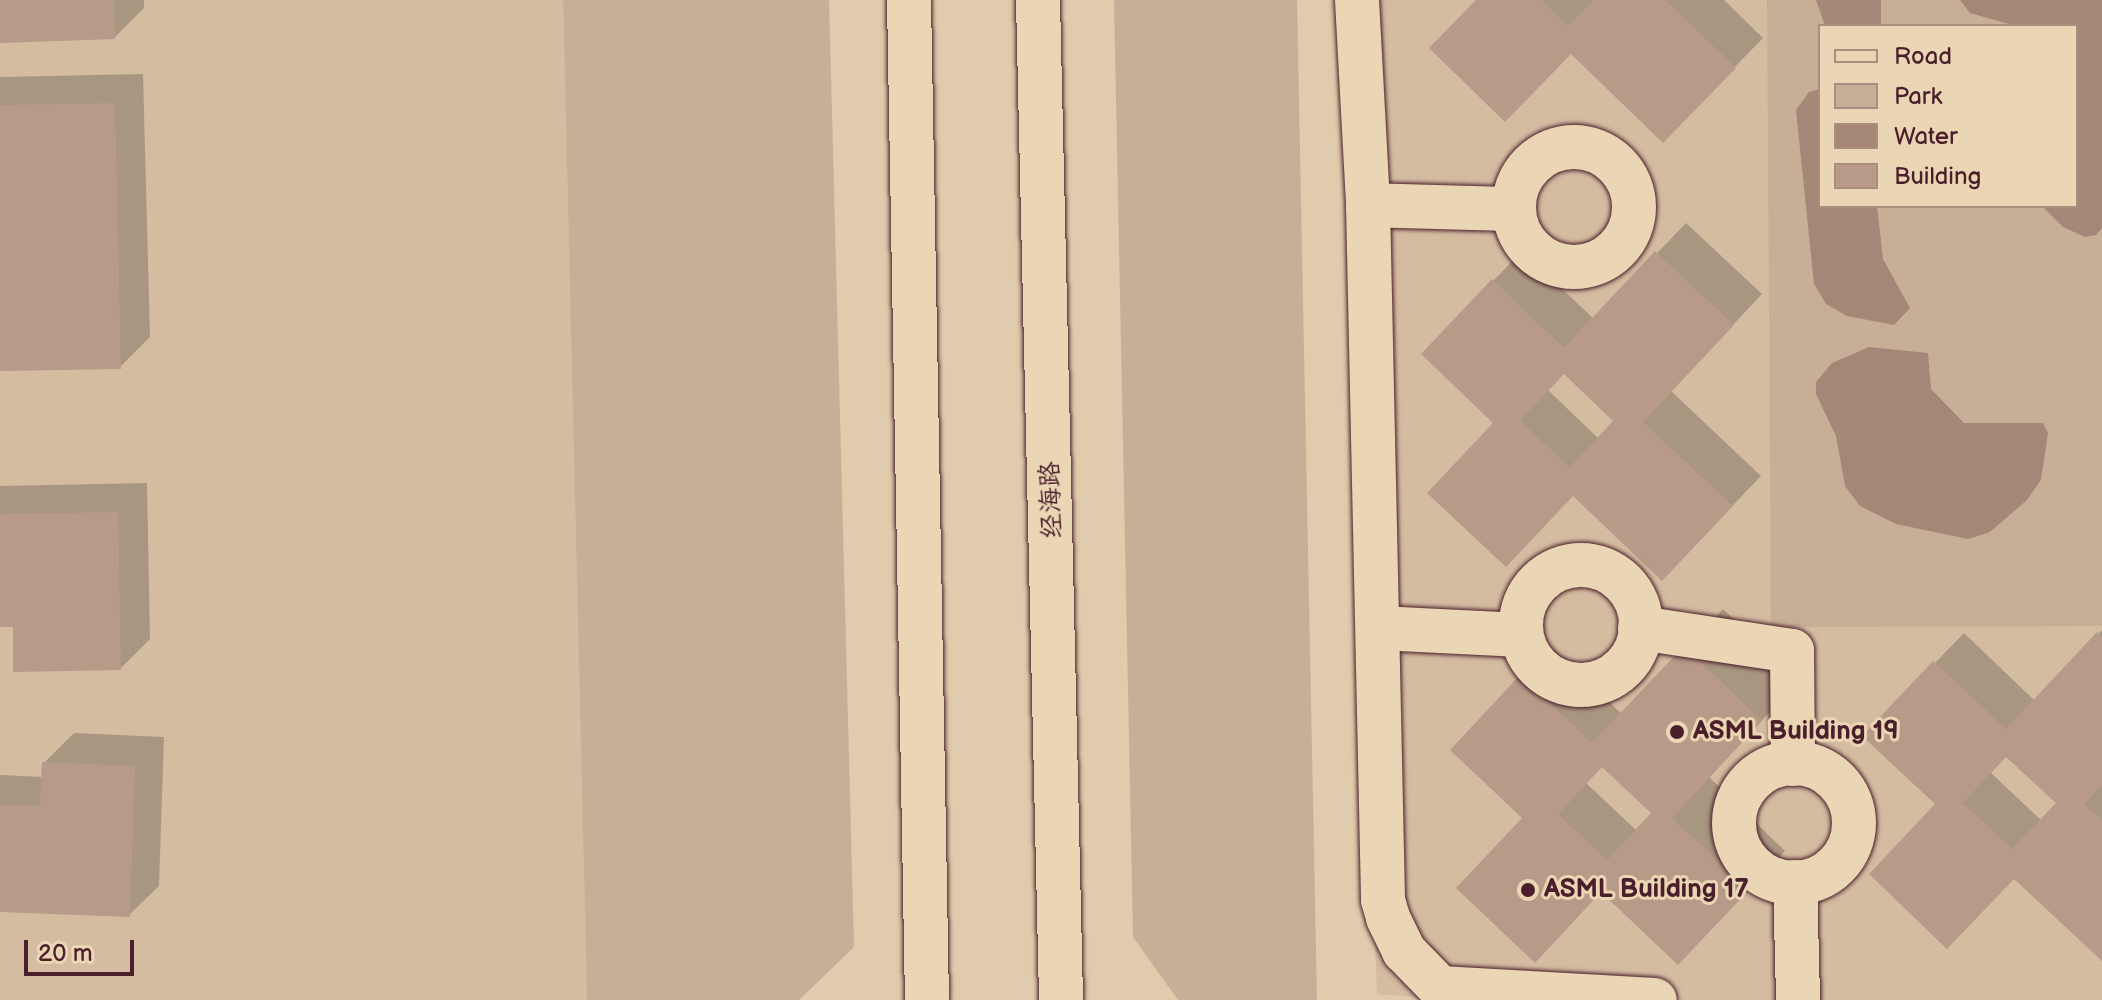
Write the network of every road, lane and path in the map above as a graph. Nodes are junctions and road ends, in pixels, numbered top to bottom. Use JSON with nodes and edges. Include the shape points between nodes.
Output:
{"nodes":[{"id":1,"x":909,"y":0,"type":"edge"},
{"id":2,"x":1038,"y":0,"type":"edge"},
{"id":3,"x":1357,"y":0,"type":"edge"},
{"id":4,"x":1368,"y":205,"type":"junction"},
{"id":5,"x":1514,"y":209,"type":"dead end"},
{"id":6,"x":1379,"y":628,"type":"junction"},
{"id":7,"x":1640,"y":628,"type":"junction"},
{"id":8,"x":1521,"y":635,"type":"junction"},
{"id":9,"x":1793,"y":764,"type":"junction"},
{"id":10,"x":1795,"y":882,"type":"junction"},
{"id":11,"x":927,"y":1000,"type":"edge"},
{"id":12,"x":1061,"y":1000,"type":"edge"},
{"id":13,"x":1655,"y":1000,"type":"edge"},
{"id":14,"x":1798,"y":1000,"type":"edge"}],
"edges":[{"from":1,"to":11,"type":"main road"},
{"from":2,"to":12,"type":"main road","name":"经海路"},
{"from":3,"to":4,"type":"main road"},
{"from":4,"to":5,"type":"main road"},
{"from":4,"to":6,"type":"main road"},
{"from":6,"to":8,"type":"main road"},
{"from":6,"to":13,"type":"main road","via":[[1383,900],[1404,951],[1440,988]]},
{"from":7,"to":8,"type":"main road","via":[[1630,661],[1613,677],[1590,685],[1567,684],[1546,674],[1529,657]]},
{"from":7,"to":8,"type":"main road","via":[[1632,593],[1616,576],[1594,566],[1571,566],[1549,574],[1532,590],[1522,611]]},
{"from":7,"to":9,"type":"main road","via":[[1792,651]]},
{"from":9,"to":10,"type":"main road","via":[[1762,772],[1745,788],[1735,809],[1735,833],[1743,855],[1759,872]]},
{"from":9,"to":10,"type":"main road","via":[[1829,774],[1845,791],[1854,813],[1853,837],[1843,858],[1826,874]]},
{"from":10,"to":14,"type":"main road"}]}
